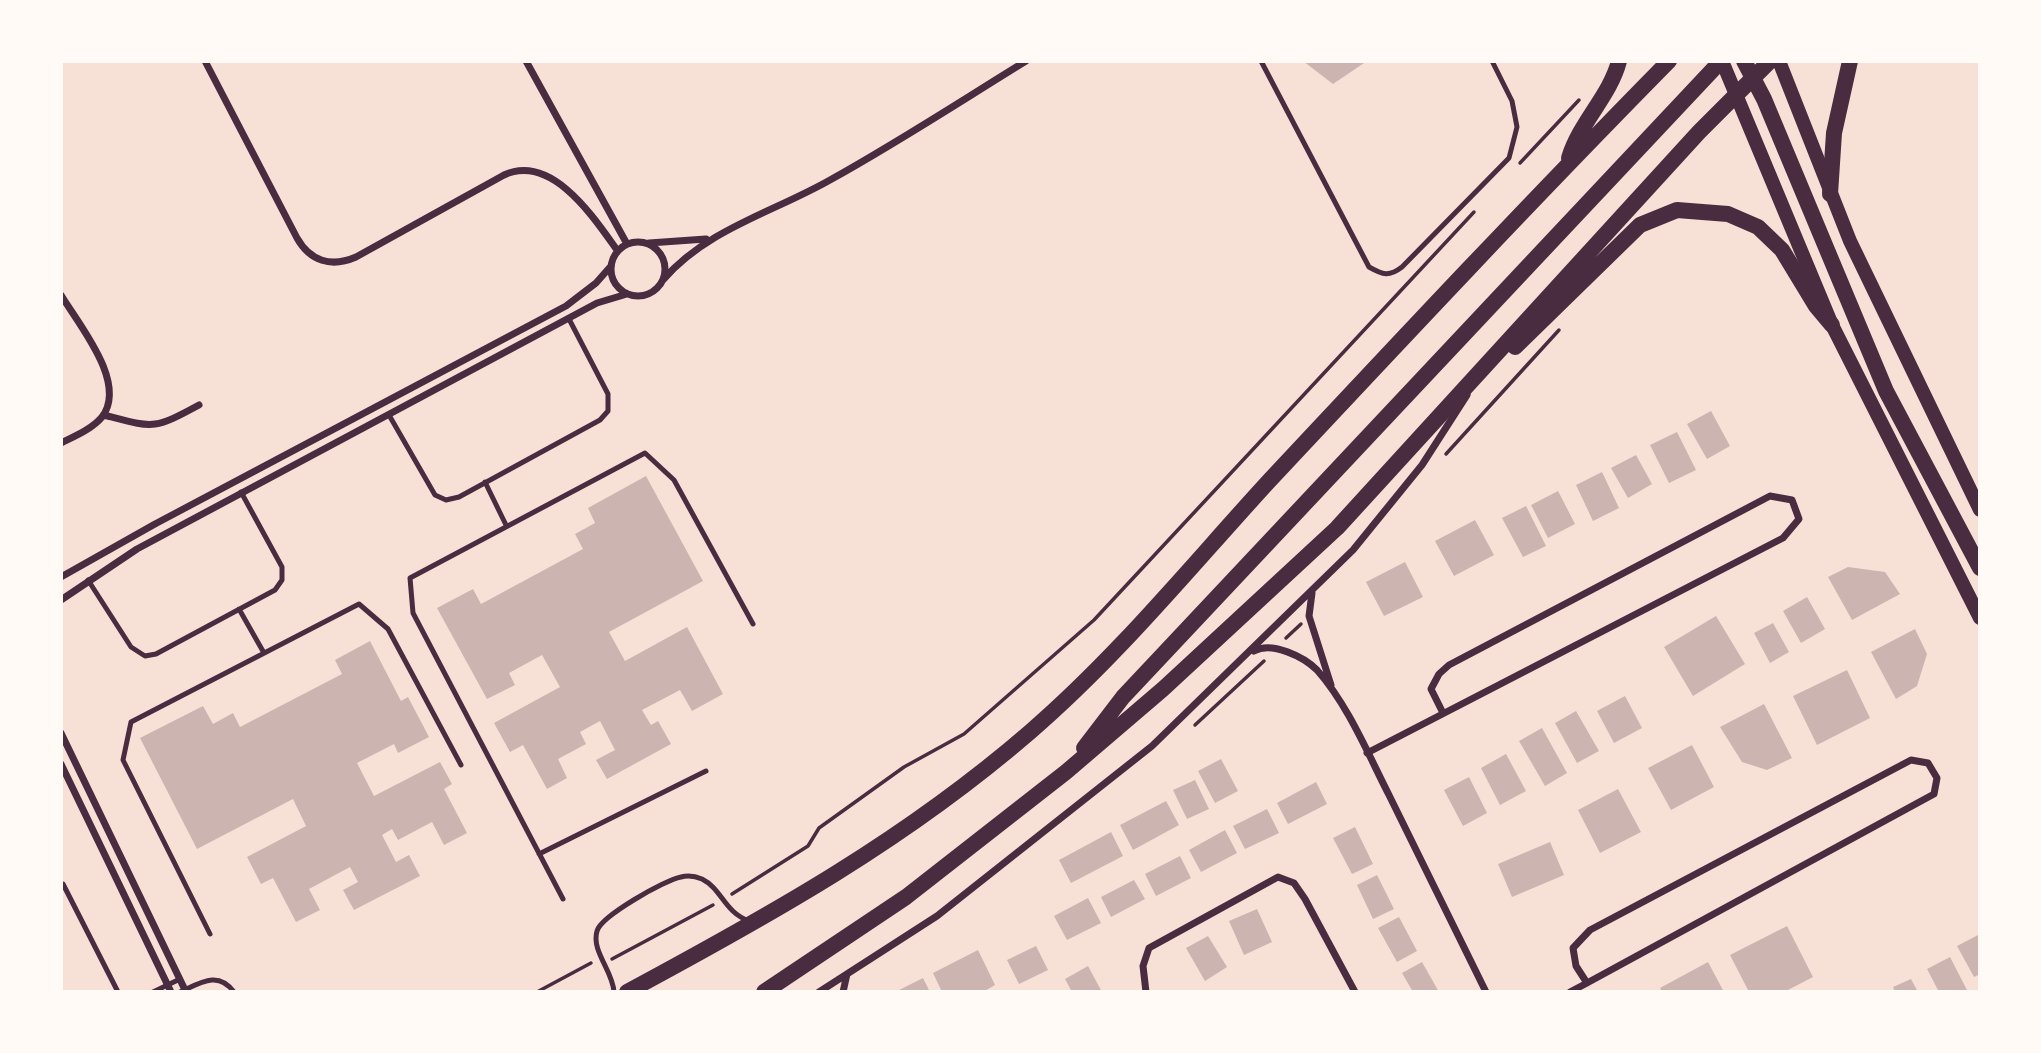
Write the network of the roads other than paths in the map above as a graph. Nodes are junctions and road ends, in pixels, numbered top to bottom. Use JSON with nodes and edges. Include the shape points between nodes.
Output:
{"nodes":[{"id":1,"x":205,"y":61,"type":"edge"},
{"id":2,"x":526,"y":61,"type":"edge"},
{"id":3,"x":1026,"y":61,"type":"edge"},
{"id":4,"x":1261,"y":61,"type":"edge"},
{"id":5,"x":1492,"y":61,"type":"edge"},
{"id":6,"x":1619,"y":61,"type":"edge"},
{"id":7,"x":1670,"y":61,"type":"edge"},
{"id":8,"x":1721,"y":61,"type":"edge"},
{"id":9,"x":1742,"y":61,"type":"edge"},
{"id":10,"x":1770,"y":61,"type":"edge"},
{"id":11,"x":1779,"y":61,"type":"edge"},
{"id":12,"x":1850,"y":61,"type":"edge"},
{"id":13,"x":1754,"y":79,"type":"junction"},
{"id":14,"x":1737,"y":97,"type":"junction"},
{"id":15,"x":1567,"y":164,"type":"junction"},
{"id":16,"x":1830,"y":194,"type":"junction"},
{"id":17,"x":710,"y":238,"type":"junction"},
{"id":18,"x":649,"y":243,"type":"junction"},
{"id":19,"x":627,"y":244,"type":"junction"},
{"id":20,"x":617,"y":250,"type":"junction"},
{"id":21,"x":611,"y":266,"type":"junction"},
{"id":22,"x":663,"y":280,"type":"junction"},
{"id":23,"x":627,"y":294,"type":"junction"},
{"id":24,"x":61,"y":295,"type":"edge"},
{"id":25,"x":569,"y":319,"type":"junction"},
{"id":26,"x":1832,"y":325,"type":"junction"},
{"id":27,"x":1480,"y":374,"type":"junction"},
{"id":28,"x":199,"y":405,"type":"dead end"},
{"id":29,"x":104,"y":415,"type":"junction"},
{"id":30,"x":389,"y":415,"type":"junction"},
{"id":31,"x":61,"y":443,"type":"edge"},
{"id":32,"x":485,"y":482,"type":"junction"},
{"id":33,"x":241,"y":492,"type":"junction"},
{"id":34,"x":1980,"y":510,"type":"edge"},
{"id":35,"x":506,"y":525,"type":"junction"},
{"id":36,"x":1980,"y":568,"type":"edge"},
{"id":37,"x":61,"y":578,"type":"edge"},
{"id":38,"x":88,"y":579,"type":"junction"},
{"id":39,"x":1313,"y":590,"type":"junction"},
{"id":40,"x":61,"y":600,"type":"edge"},
{"id":41,"x":239,"y":609,"type":"junction"},
{"id":42,"x":1980,"y":618,"type":"edge"},
{"id":43,"x":753,"y":624,"type":"dead end"},
{"id":44,"x":264,"y":653,"type":"junction"},
{"id":45,"x":1246,"y":656,"type":"junction"},
{"id":46,"x":1333,"y":693,"type":"junction"},
{"id":47,"x":1443,"y":713,"type":"junction"},
{"id":48,"x":61,"y":733,"type":"edge"},
{"id":49,"x":1367,"y":753,"type":"junction"},
{"id":50,"x":61,"y":764,"type":"edge"},
{"id":51,"x":461,"y":765,"type":"dead end"},
{"id":52,"x":706,"y":771,"type":"dead end"},
{"id":53,"x":1066,"y":772,"type":"junction"},
{"id":54,"x":65,"y":780,"type":"edge"},
{"id":55,"x":539,"y":854,"type":"junction"},
{"id":56,"x":63,"y":884,"type":"edge"},
{"id":57,"x":563,"y":900,"type":"dead end"},
{"id":58,"x":755,"y":923,"type":"junction"},
{"id":59,"x":210,"y":934,"type":"dead end"},
{"id":60,"x":847,"y":974,"type":"junction"},
{"id":61,"x":180,"y":979,"type":"junction"},
{"id":62,"x":1587,"y":983,"type":"junction"},
{"id":63,"x":169,"y":988,"type":"edge"},
{"id":64,"x":184,"y":991,"type":"edge"},
{"id":65,"x":118,"y":992,"type":"edge"},
{"id":66,"x":153,"y":992,"type":"edge"},
{"id":67,"x":234,"y":992,"type":"edge"},
{"id":68,"x":614,"y":992,"type":"edge"},
{"id":69,"x":627,"y":992,"type":"edge"},
{"id":70,"x":764,"y":992,"type":"edge"},
{"id":71,"x":819,"y":992,"type":"edge"},
{"id":72,"x":843,"y":992,"type":"edge"},
{"id":73,"x":1146,"y":992,"type":"edge"},
{"id":74,"x":1356,"y":992,"type":"edge"},
{"id":75,"x":1486,"y":992,"type":"edge"},
{"id":76,"x":1570,"y":992,"type":"edge"}],
"edges":[{"from":1,"to":20,"type":"street","via":[[297,238],[322,261],[356,257],[521,169],[551,179],[576,197]]},
{"from":2,"to":19,"type":"street"},
{"from":3,"to":17,"type":"street","via":[[830,180]]},
{"from":4,"to":5,"type":"lane","via":[[1369,267],[1382,275],[1402,267],[1509,158],[1517,127],[1512,101]]},
{"from":6,"to":15,"type":"main road","via":[[1614,77],[1579,131]]},
{"from":7,"to":15,"type":"main road"},
{"from":8,"to":14,"type":"main road"},
{"from":8,"to":53,"type":"main road","via":[[1123,697]]},
{"from":9,"to":13,"type":"main road"},
{"from":9,"to":14,"type":"main road"},
{"from":10,"to":13,"type":"main road"},
{"from":11,"to":16,"type":"main road"},
{"from":12,"to":16,"type":"main road","via":[[1834,133]]},
{"from":13,"to":14,"type":"main road"},
{"from":13,"to":36,"type":"main road","via":[[1886,391]]},
{"from":14,"to":26,"type":"main road"},
{"from":14,"to":27,"type":"main road","via":[[1608,230]]},
{"from":15,"to":58,"type":"main road","via":[[1158,607],[1031,731],[907,828]]},
{"from":16,"to":34,"type":"main road"},
{"from":17,"to":18,"type":"street"},
{"from":17,"to":22,"type":"street"},
{"from":18,"to":19,"type":"street"},
{"from":18,"to":22,"type":"street","via":[[662,255]]},
{"from":19,"to":20,"type":"street"},
{"from":20,"to":21,"type":"street"},
{"from":21,"to":23,"type":"street","via":[[614,283]]},
{"from":21,"to":37,"type":"street","via":[[566,306]]},
{"from":22,"to":23,"type":"street","via":[[644,296]]},
{"from":23,"to":25,"type":"street","via":[[597,303]]},
{"from":24,"to":29,"type":"street","via":[[106,372],[110,386]]},
{"from":25,"to":30,"type":"street"},
{"from":25,"to":32,"type":"lane","via":[[608,394],[608,411]]},
{"from":26,"to":27,"type":"main road","via":[[1782,250],[1758,227],[1728,214],[1676,210],[1640,225],[1525,338]]},
{"from":26,"to":42,"type":"main road"},
{"from":27,"to":39,"type":"street","via":[[1437,443],[1382,516]]},
{"from":27,"to":53,"type":"main road","via":[[1337,528]]},
{"from":28,"to":29,"type":"street","via":[[160,425]]},
{"from":29,"to":31,"type":"street"},
{"from":30,"to":32,"type":"lane","via":[[440,499],[453,499]]},
{"from":30,"to":33,"type":"street"},
{"from":32,"to":35,"type":"lane"},
{"from":33,"to":38,"type":"street"},
{"from":33,"to":41,"type":"lane","via":[[283,574],[275,590]]},
{"from":35,"to":43,"type":"lane","via":[[645,453],[674,480]]},
{"from":35,"to":55,"type":"lane","via":[[410,579],[413,613]]},
{"from":38,"to":40,"type":"street"},
{"from":38,"to":41,"type":"lane","via":[[131,648],[145,656]]},
{"from":39,"to":45,"type":"street"},
{"from":39,"to":46,"type":"street","via":[[1308,616]]},
{"from":41,"to":44,"type":"lane"},
{"from":44,"to":51,"type":"lane","via":[[359,604],[388,629]]},
{"from":44,"to":59,"type":"lane","via":[[131,722],[123,760]]},
{"from":45,"to":46,"type":"street","via":[[1259,648],[1277,648],[1316,669]]},
{"from":45,"to":60,"type":"street","via":[[1152,746],[1053,827],[937,916]]},
{"from":46,"to":49,"type":"street"},
{"from":47,"to":47,"type":"street","via":[[1783,538],[1799,519],[1797,508],[1792,500],[1770,496],[1449,665],[1431,688]]},
{"from":47,"to":49,"type":"street"},
{"from":48,"to":61,"type":"street"},
{"from":49,"to":75,"type":"street"},
{"from":50,"to":54,"type":"street"},
{"from":52,"to":55,"type":"lane"},
{"from":53,"to":70,"type":"main road","via":[[906,897]]},
{"from":54,"to":63,"type":"street"},
{"from":55,"to":57,"type":"lane"},
{"from":56,"to":65,"type":"lane"},
{"from":58,"to":68,"type":"lane","via":[[740,918],[706,881],[676,878],[605,918],[596,938]]},
{"from":58,"to":69,"type":"main road"},
{"from":60,"to":71,"type":"street"},
{"from":60,"to":72,"type":"street"},
{"from":61,"to":63,"type":"lane"},
{"from":61,"to":64,"type":"street"},
{"from":62,"to":62,"type":"street","via":[[1934,794],[1937,778],[1928,763],[1912,760],[1590,930],[1573,948]]},
{"from":62,"to":76,"type":"street"},
{"from":63,"to":66,"type":"lane"},
{"from":64,"to":67,"type":"lane","via":[[210,979],[223,981]]},
{"from":73,"to":74,"type":"street","via":[[1143,966],[1149,948],[1278,877],[1294,883],[1305,899]]}]}
